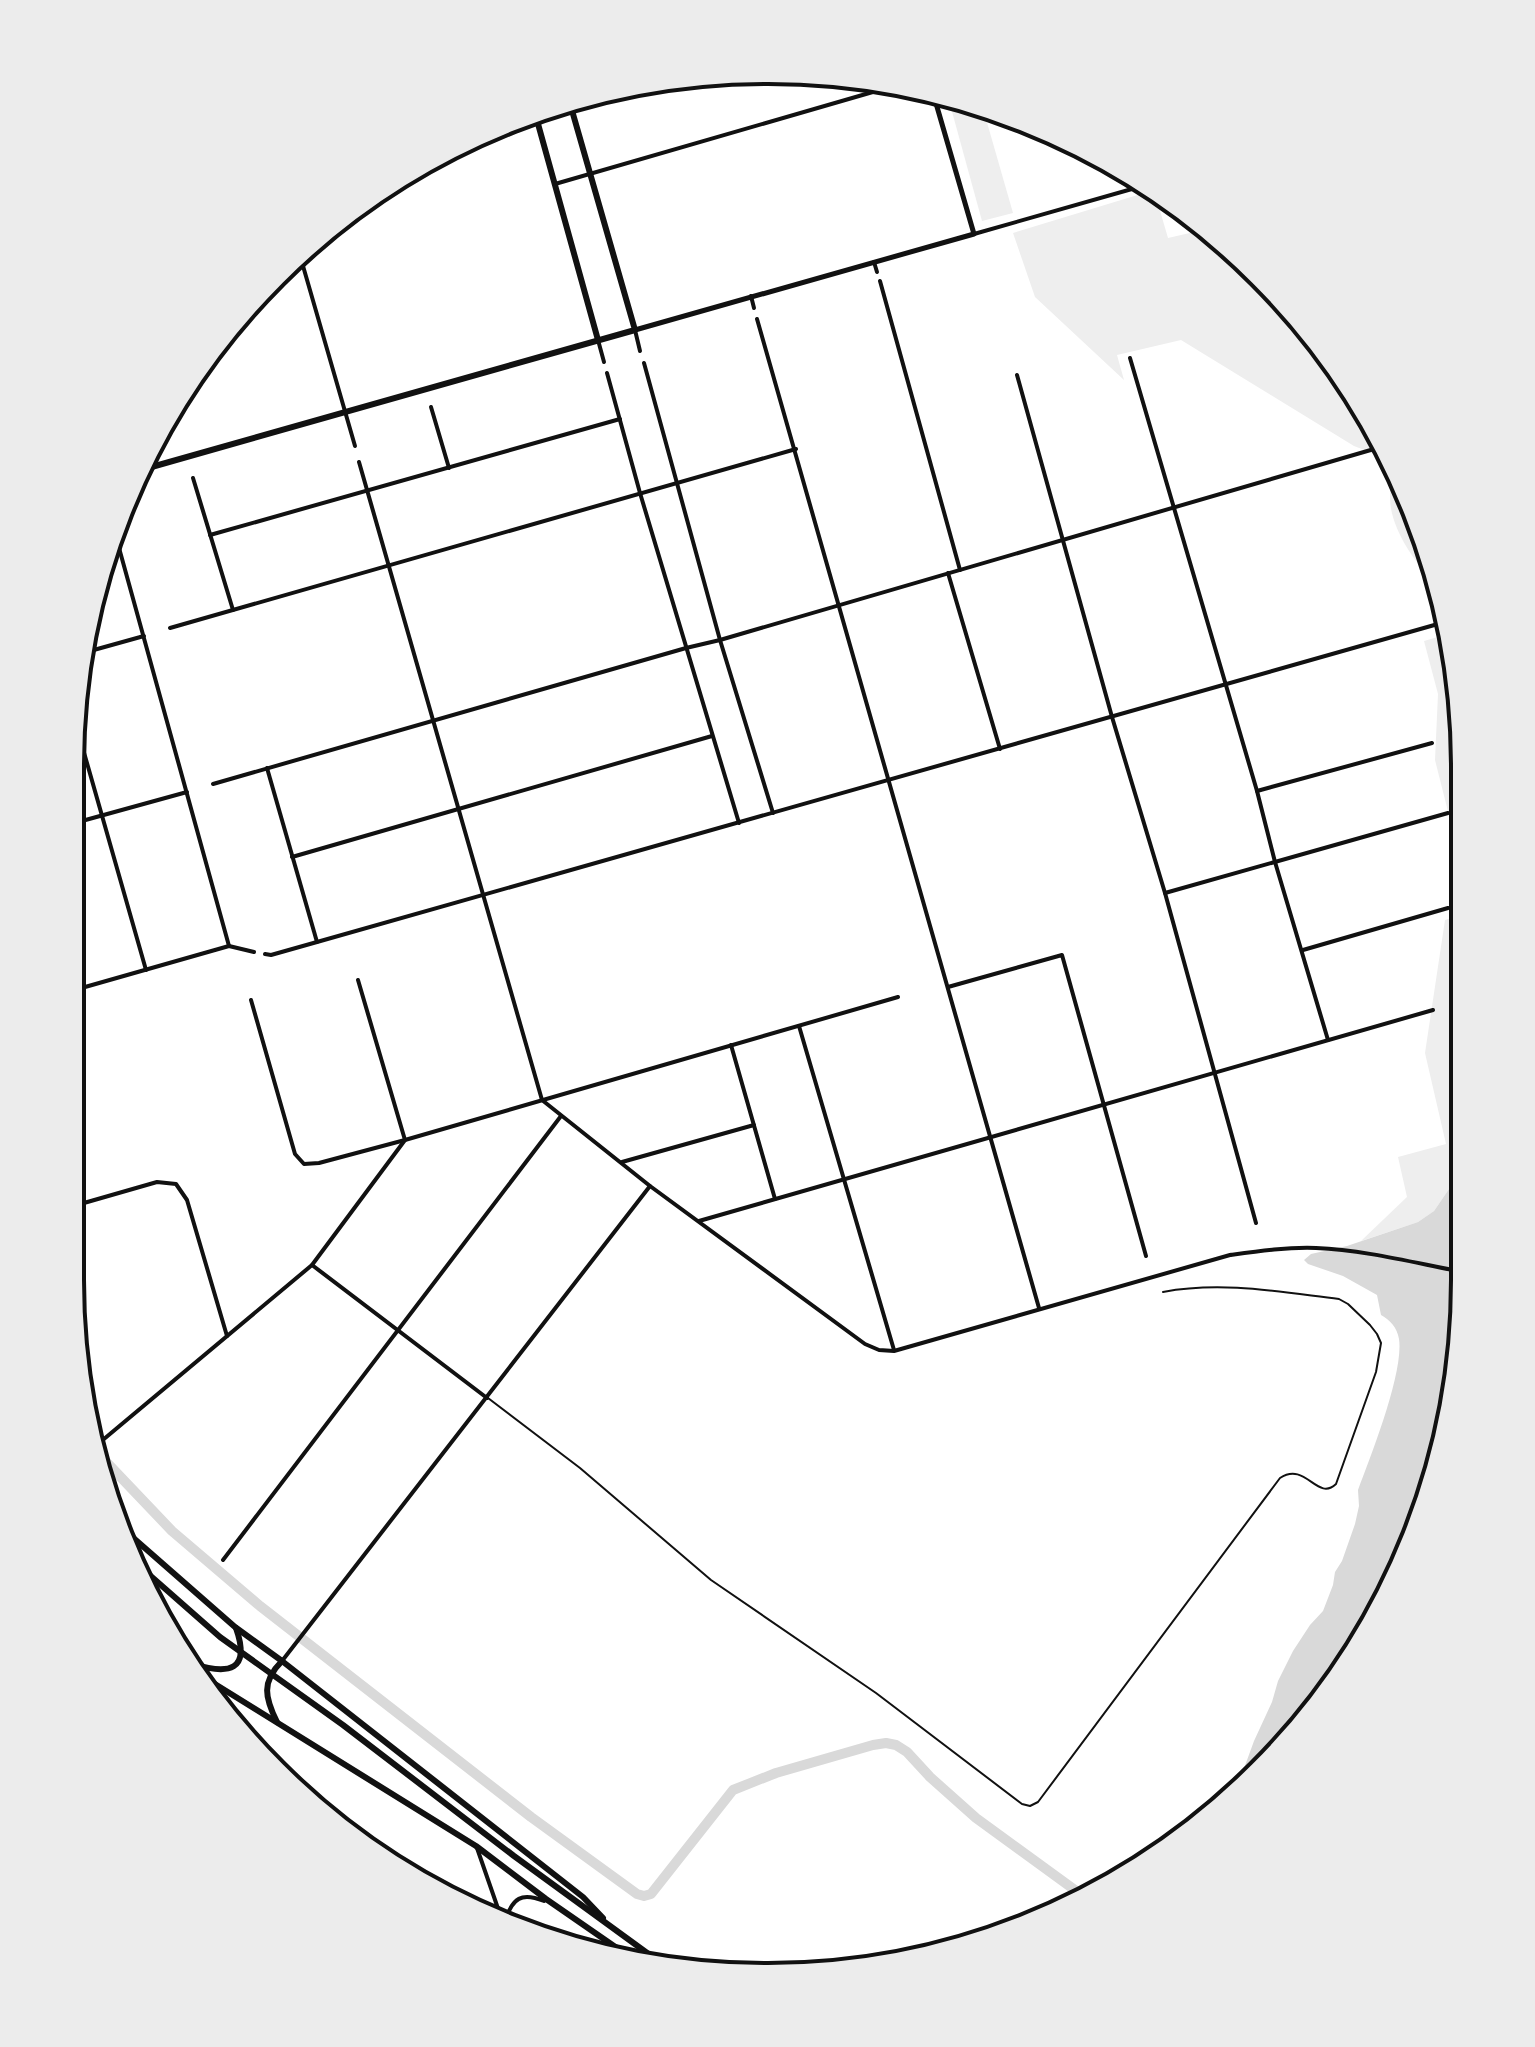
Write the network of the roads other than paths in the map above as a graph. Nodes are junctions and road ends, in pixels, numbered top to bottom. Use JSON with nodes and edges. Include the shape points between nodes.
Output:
{"nodes":[{"id":1,"x":872,"y":92,"type":"edge"},
{"id":2,"x":937,"y":105,"type":"edge"},
{"id":3,"x":573,"y":113,"type":"edge"},
{"id":4,"x":538,"y":124,"type":"edge"},
{"id":5,"x":590,"y":174,"type":"junction"},
{"id":6,"x":555,"y":184,"type":"junction"},
{"id":7,"x":1131,"y":189,"type":"edge"},
{"id":8,"x":974,"y":234,"type":"junction"},
{"id":9,"x":874,"y":262,"type":"junction"},
{"id":10,"x":303,"y":267,"type":"edge"},
{"id":11,"x":877,"y":272,"type":"dead end"},
{"id":12,"x":880,"y":281,"type":"dead end"},
{"id":13,"x":751,"y":296,"type":"junction"},
{"id":14,"x":754,"y":308,"type":"dead end"},
{"id":15,"x":757,"y":319,"type":"dead end"},
{"id":16,"x":635,"y":330,"type":"junction"},
{"id":17,"x":598,"y":340,"type":"junction"},
{"id":18,"x":640,"y":351,"type":"dead end"},
{"id":19,"x":1130,"y":358,"type":"dead end"},
{"id":20,"x":604,"y":362,"type":"dead end"},
{"id":21,"x":644,"y":363,"type":"dead end"},
{"id":22,"x":607,"y":373,"type":"dead end"},
{"id":23,"x":1017,"y":375,"type":"dead end"},
{"id":24,"x":431,"y":407,"type":"dead end"},
{"id":25,"x":345,"y":412,"type":"junction"},
{"id":26,"x":620,"y":419,"type":"junction"},
{"id":27,"x":355,"y":446,"type":"dead end"},
{"id":28,"x":796,"y":449,"type":"junction"},
{"id":29,"x":1372,"y":450,"type":"edge"},
{"id":30,"x":359,"y":462,"type":"dead end"},
{"id":31,"x":153,"y":466,"type":"edge"},
{"id":32,"x":449,"y":468,"type":"junction"},
{"id":33,"x":193,"y":478,"type":"dead end"},
{"id":34,"x":676,"y":485,"type":"junction"},
{"id":35,"x":368,"y":491,"type":"junction"},
{"id":36,"x":640,"y":493,"type":"junction"},
{"id":37,"x":1174,"y":508,"type":"junction"},
{"id":38,"x":210,"y":535,"type":"junction"},
{"id":39,"x":1063,"y":540,"type":"junction"},
{"id":40,"x":120,"y":550,"type":"edge"},
{"id":41,"x":389,"y":566,"type":"junction"},
{"id":42,"x":960,"y":570,"type":"junction"},
{"id":43,"x":948,"y":573,"type":"junction"},
{"id":44,"x":840,"y":605,"type":"junction"},
{"id":45,"x":233,"y":610,"type":"junction"},
{"id":46,"x":1436,"y":625,"type":"edge"},
{"id":47,"x":170,"y":628,"type":"dead end"},
{"id":48,"x":144,"y":636,"type":"junction"},
{"id":49,"x":720,"y":640,"type":"junction"},
{"id":50,"x":686,"y":648,"type":"junction"},
{"id":51,"x":94,"y":650,"type":"edge"},
{"id":52,"x":1226,"y":685,"type":"junction"},
{"id":53,"x":1112,"y":717,"type":"junction"},
{"id":54,"x":434,"y":721,"type":"junction"},
{"id":55,"x":712,"y":736,"type":"junction"},
{"id":56,"x":1432,"y":743,"type":"dead end"},
{"id":57,"x":1000,"y":749,"type":"junction"},
{"id":58,"x":84,"y":754,"type":"edge"},
{"id":59,"x":267,"y":768,"type":"junction"},
{"id":60,"x":889,"y":780,"type":"junction"},
{"id":61,"x":213,"y":784,"type":"dead end"},
{"id":62,"x":1257,"y":791,"type":"junction"},
{"id":63,"x":187,"y":792,"type":"junction"},
{"id":64,"x":459,"y":808,"type":"junction"},
{"id":65,"x":773,"y":813,"type":"junction"},
{"id":66,"x":1448,"y":813,"type":"dead end"},
{"id":67,"x":102,"y":816,"type":"junction"},
{"id":68,"x":84,"y":821,"type":"edge"},
{"id":69,"x":739,"y":823,"type":"junction"},
{"id":70,"x":292,"y":857,"type":"junction"},
{"id":71,"x":1275,"y":862,"type":"junction"},
{"id":72,"x":1165,"y":893,"type":"junction"},
{"id":73,"x":483,"y":895,"type":"junction"},
{"id":74,"x":1448,"y":908,"type":"dead end"},
{"id":75,"x":317,"y":942,"type":"junction"},
{"id":76,"x":229,"y":946,"type":"junction"},
{"id":77,"x":1303,"y":950,"type":"junction"},
{"id":78,"x":254,"y":952,"type":"dead end"},
{"id":79,"x":265,"y":954,"type":"dead end"},
{"id":80,"x":146,"y":970,"type":"junction"},
{"id":81,"x":358,"y":980,"type":"dead end"},
{"id":82,"x":84,"y":987,"type":"edge"},
{"id":83,"x":948,"y":987,"type":"junction"},
{"id":84,"x":898,"y":997,"type":"dead end"},
{"id":85,"x":251,"y":1000,"type":"dead end"},
{"id":86,"x":1433,"y":1010,"type":"dead end"},
{"id":87,"x":799,"y":1026,"type":"junction"},
{"id":88,"x":1328,"y":1040,"type":"junction"},
{"id":89,"x":731,"y":1045,"type":"junction"},
{"id":90,"x":1214,"y":1073,"type":"junction"},
{"id":91,"x":542,"y":1100,"type":"junction"},
{"id":92,"x":1104,"y":1105,"type":"junction"},
{"id":93,"x":561,"y":1116,"type":"junction"},
{"id":94,"x":754,"y":1125,"type":"junction"},
{"id":95,"x":990,"y":1137,"type":"junction"},
{"id":96,"x":405,"y":1140,"type":"junction"},
{"id":97,"x":620,"y":1162,"type":"junction"},
{"id":98,"x":844,"y":1180,"type":"junction"},
{"id":99,"x":650,"y":1186,"type":"junction"},
{"id":100,"x":775,"y":1199,"type":"junction"},
{"id":101,"x":84,"y":1203,"type":"edge"},
{"id":102,"x":699,"y":1221,"type":"junction"},
{"id":103,"x":1256,"y":1223,"type":"dead end"},
{"id":104,"x":1146,"y":1256,"type":"dead end"},
{"id":105,"x":312,"y":1265,"type":"junction"},
{"id":106,"x":1451,"y":1270,"type":"edge"},
{"id":107,"x":1163,"y":1292,"type":"dead end"},
{"id":108,"x":1039,"y":1308,"type":"junction"},
{"id":109,"x":398,"y":1330,"type":"junction"},
{"id":110,"x":227,"y":1336,"type":"junction"},
{"id":111,"x":894,"y":1351,"type":"junction"},
{"id":112,"x":487,"y":1398,"type":"junction"},
{"id":113,"x":103,"y":1439,"type":"edge"},
{"id":114,"x":136,"y":1540,"type":"edge"},
{"id":115,"x":223,"y":1560,"type":"dead end"},
{"id":116,"x":152,"y":1577,"type":"edge"},
{"id":117,"x":235,"y":1627,"type":"junction"},
{"id":118,"x":282,"y":1661,"type":"junction"},
{"id":119,"x":205,"y":1668,"type":"edge"},
{"id":120,"x":218,"y":1686,"type":"edge"},
{"id":121,"x":277,"y":1722,"type":"junction"},
{"id":122,"x":476,"y":1846,"type":"junction"},
{"id":123,"x":499,"y":1908,"type":"edge"},
{"id":124,"x":561,"y":1909,"type":"junction"},
{"id":125,"x":507,"y":1911,"type":"edge"},
{"id":126,"x":614,"y":1929,"type":"junction"},
{"id":127,"x":613,"y":1945,"type":"edge"},
{"id":128,"x":645,"y":1952,"type":"edge"}],
"edges":[{"from":1,"to":5,"type":"street"},
{"from":2,"to":8,"type":"street"},
{"from":3,"to":5,"type":"main road"},
{"from":4,"to":6,"type":"main road"},
{"from":5,"to":6,"type":"street"},
{"from":5,"to":16,"type":"main road"},
{"from":6,"to":17,"type":"main road"},
{"from":7,"to":8,"type":"street"},
{"from":8,"to":9,"type":"street"},
{"from":9,"to":11,"type":"street"},
{"from":9,"to":13,"type":"street"},
{"from":10,"to":25,"type":"street"},
{"from":12,"to":42,"type":"street"},
{"from":13,"to":14,"type":"street"},
{"from":13,"to":16,"type":"street"},
{"from":15,"to":28,"type":"street"},
{"from":16,"to":17,"type":"main road"},
{"from":16,"to":18,"type":"street"},
{"from":17,"to":20,"type":"street"},
{"from":17,"to":25,"type":"main road"},
{"from":19,"to":37,"type":"street"},
{"from":21,"to":34,"type":"street"},
{"from":22,"to":26,"type":"street"},
{"from":23,"to":39,"type":"street"},
{"from":24,"to":32,"type":"street"},
{"from":25,"to":27,"type":"street"},
{"from":25,"to":31,"type":"main road"},
{"from":26,"to":32,"type":"street"},
{"from":26,"to":36,"type":"street"},
{"from":28,"to":34,"type":"street"},
{"from":28,"to":44,"type":"street"},
{"from":29,"to":37,"type":"street"},
{"from":30,"to":35,"type":"street"},
{"from":32,"to":35,"type":"street"},
{"from":33,"to":38,"type":"street"},
{"from":34,"to":36,"type":"street"},
{"from":34,"to":49,"type":"street"},
{"from":35,"to":38,"type":"street"},
{"from":35,"to":41,"type":"street"},
{"from":36,"to":41,"type":"street"},
{"from":36,"to":50,"type":"street"},
{"from":37,"to":39,"type":"street"},
{"from":37,"to":52,"type":"street"},
{"from":38,"to":45,"type":"street"},
{"from":39,"to":42,"type":"street"},
{"from":39,"to":53,"type":"street"},
{"from":40,"to":48,"type":"street"},
{"from":41,"to":45,"type":"street"},
{"from":41,"to":54,"type":"street"},
{"from":42,"to":43,"type":"street"},
{"from":43,"to":44,"type":"street"},
{"from":43,"to":57,"type":"street"},
{"from":44,"to":49,"type":"street"},
{"from":44,"to":60,"type":"street"},
{"from":45,"to":47,"type":"street"},
{"from":46,"to":52,"type":"street"},
{"from":48,"to":51,"type":"street"},
{"from":48,"to":63,"type":"street"},
{"from":49,"to":50,"type":"street"},
{"from":49,"to":65,"type":"street"},
{"from":50,"to":54,"type":"street"},
{"from":50,"to":55,"type":"street"},
{"from":52,"to":53,"type":"street"},
{"from":52,"to":62,"type":"street"},
{"from":53,"to":57,"type":"street"},
{"from":53,"to":72,"type":"street"},
{"from":54,"to":59,"type":"street"},
{"from":54,"to":64,"type":"street"},
{"from":55,"to":64,"type":"street"},
{"from":55,"to":69,"type":"street"},
{"from":56,"to":62,"type":"street"},
{"from":57,"to":60,"type":"street"},
{"from":58,"to":67,"type":"street"},
{"from":59,"to":61,"type":"street"},
{"from":59,"to":70,"type":"street"},
{"from":60,"to":65,"type":"street"},
{"from":60,"to":83,"type":"street"},
{"from":62,"to":71,"type":"street"},
{"from":63,"to":67,"type":"street"},
{"from":63,"to":76,"type":"street"},
{"from":64,"to":70,"type":"street"},
{"from":64,"to":73,"type":"street"},
{"from":65,"to":69,"type":"street"},
{"from":66,"to":71,"type":"street"},
{"from":67,"to":68,"type":"street"},
{"from":67,"to":80,"type":"street"},
{"from":69,"to":73,"type":"street"},
{"from":70,"to":75,"type":"street"},
{"from":71,"to":72,"type":"street"},
{"from":71,"to":77,"type":"street"},
{"from":72,"to":90,"type":"street"},
{"from":73,"to":75,"type":"street"},
{"from":73,"to":91,"type":"street"},
{"from":74,"to":77,"type":"street"},
{"from":75,"to":79,"type":"street"},
{"from":76,"to":78,"type":"street"},
{"from":76,"to":80,"type":"street"},
{"from":77,"to":88,"type":"street"},
{"from":80,"to":82,"type":"street"},
{"from":81,"to":96,"type":"street"},
{"from":83,"to":92,"type":"street","via":[[1062,955]]},
{"from":83,"to":95,"type":"street"},
{"from":84,"to":87,"type":"street"},
{"from":85,"to":96,"type":"street","via":[[295,1154],[304,1164]]},
{"from":86,"to":88,"type":"street"},
{"from":87,"to":89,"type":"street"},
{"from":87,"to":98,"type":"street"},
{"from":88,"to":90,"type":"street"},
{"from":89,"to":91,"type":"street"},
{"from":89,"to":94,"type":"street"},
{"from":90,"to":92,"type":"street"},
{"from":90,"to":103,"type":"street"},
{"from":91,"to":93,"type":"street"},
{"from":91,"to":96,"type":"street"},
{"from":92,"to":95,"type":"street"},
{"from":92,"to":104,"type":"street"},
{"from":93,"to":97,"type":"street"},
{"from":93,"to":109,"type":"street"},
{"from":94,"to":97,"type":"street"},
{"from":94,"to":100,"type":"street"},
{"from":95,"to":98,"type":"street"},
{"from":95,"to":108,"type":"street"},
{"from":96,"to":105,"type":"street"},
{"from":97,"to":99,"type":"street"},
{"from":98,"to":100,"type":"street"},
{"from":98,"to":111,"type":"street"},
{"from":99,"to":102,"type":"street"},
{"from":99,"to":112,"type":"street"},
{"from":100,"to":102,"type":"street"},
{"from":101,"to":110,"type":"street","via":[[157,1182],[176,1184],[187,1200]]},
{"from":102,"to":111,"type":"street","via":[[865,1344]]},
{"from":105,"to":109,"type":"street"},
{"from":105,"to":110,"type":"street"},
{"from":106,"to":108,"type":"street","via":[[1354,1252],[1277,1249],[1230,1255]]},
{"from":107,"to":112,"type":"lane","via":[[1244,1287],[1339,1299],[1377,1334],[1381,1343],[1376,1372],[1336,1484],[1326,1490],[1301,1475],[1280,1478],[1030,1806],[711,1580],[580,1468]]},
{"from":108,"to":111,"type":"street"},
{"from":109,"to":112,"type":"street"},
{"from":109,"to":115,"type":"street"},
{"from":110,"to":113,"type":"street"},
{"from":112,"to":118,"type":"street"},
{"from":114,"to":117,"type":"main road"},
{"from":116,"to":126,"type":"main road","via":[[220,1637]]},
{"from":117,"to":118,"type":"main road"},
{"from":117,"to":119,"type":"main road","via":[[240,1660],[223,1670]]},
{"from":118,"to":121,"type":"main road","via":[[266,1695]]},
{"from":118,"to":126,"type":"main road","via":[[583,1897]]},
{"from":120,"to":121,"type":"main road"},
{"from":121,"to":122,"type":"main road"},
{"from":122,"to":123,"type":"street"},
{"from":122,"to":124,"type":"main road"},
{"from":124,"to":125,"type":"street","via":[[529,1897],[517,1899]]},
{"from":124,"to":127,"type":"main road"},
{"from":126,"to":128,"type":"main road"}]}
